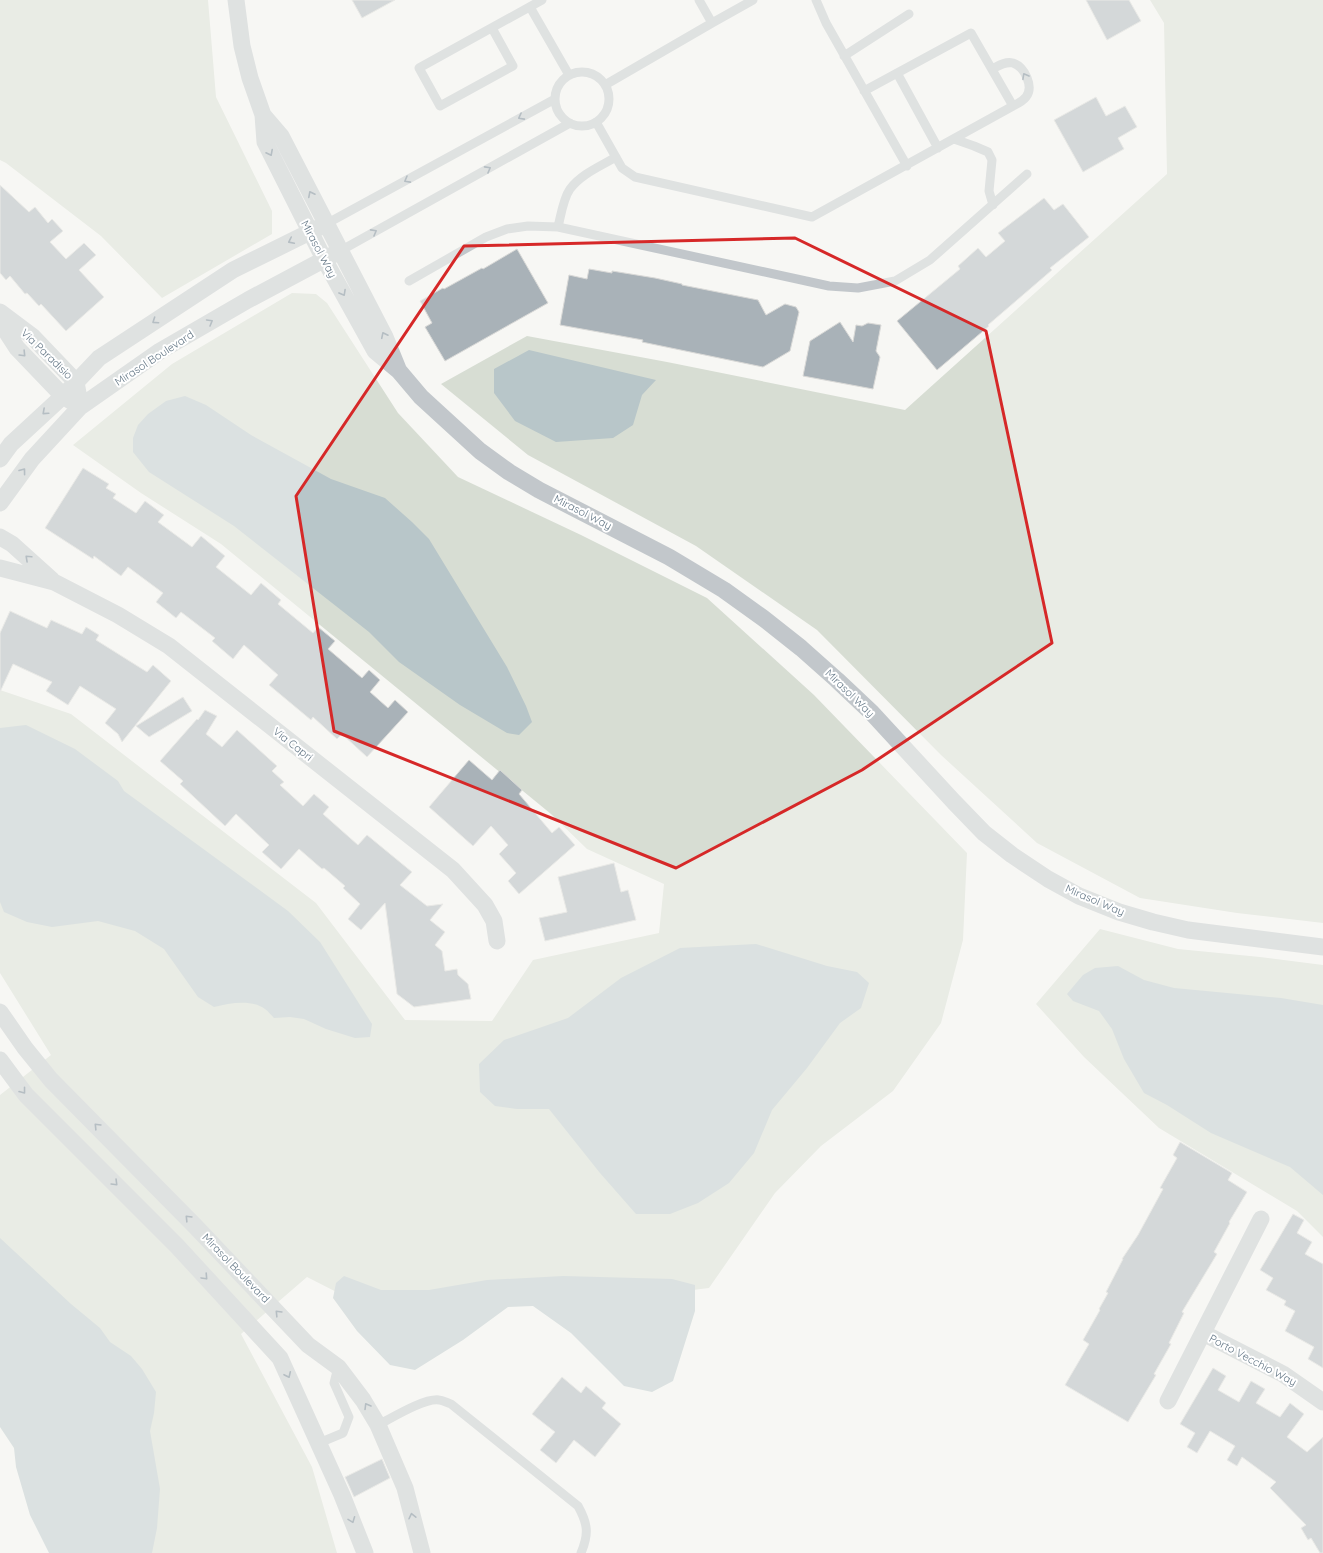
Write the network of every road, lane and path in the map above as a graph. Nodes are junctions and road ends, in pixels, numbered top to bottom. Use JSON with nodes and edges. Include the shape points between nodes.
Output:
{"nodes":[{"id":1,"x":236,"y":0,"type":"edge"},
{"id":2,"x":542,"y":0,"type":"edge"},
{"id":3,"x":699,"y":0,"type":"edge"},
{"id":4,"x":753,"y":0,"type":"edge"},
{"id":5,"x":816,"y":0,"type":"edge"},
{"id":6,"x":530,"y":7,"type":"junction"},
{"id":7,"x":909,"y":14,"type":"dead end"},
{"id":8,"x":712,"y":22,"type":"junction"},
{"id":9,"x":492,"y":28,"type":"junction"},
{"id":10,"x":844,"y":56,"type":"junction"},
{"id":11,"x":992,"y":69,"type":"junction"},
{"id":12,"x":897,"y":73,"type":"junction"},
{"id":13,"x":569,"y":75,"type":"junction"},
{"id":14,"x":605,"y":85,"type":"junction"},
{"id":15,"x":864,"y":91,"type":"junction"},
{"id":16,"x":555,"y":99,"type":"junction"},
{"id":17,"x":1013,"y":106,"type":"junction"},
{"id":18,"x":262,"y":115,"type":"junction"},
{"id":19,"x":596,"y":122,"type":"junction"},
{"id":20,"x":570,"y":123,"type":"junction"},
{"id":21,"x":954,"y":139,"type":"junction"},
{"id":22,"x":938,"y":148,"type":"junction"},
{"id":23,"x":616,"y":157,"type":"junction"},
{"id":24,"x":907,"y":166,"type":"junction"},
{"id":25,"x":1027,"y":174,"type":"dead end"},
{"id":26,"x":993,"y":204,"type":"junction"},
{"id":27,"x":326,"y":224,"type":"junction"},
{"id":28,"x":558,"y":227,"type":"junction"},
{"id":29,"x":310,"y":232,"type":"junction"},
{"id":30,"x":340,"y":251,"type":"junction"},
{"id":31,"x":324,"y":259,"type":"junction"},
{"id":32,"x":409,"y":281,"type":"dead end"},
{"id":33,"x":0,"y":312,"type":"edge"},
{"id":34,"x":0,"y":322,"type":"edge"},
{"id":35,"x":399,"y":371,"type":"junction"},
{"id":36,"x":76,"y":382,"type":"junction"},
{"id":37,"x":63,"y":396,"type":"junction"},
{"id":38,"x":80,"y":407,"type":"junction"},
{"id":39,"x":0,"y":459,"type":"edge"},
{"id":40,"x":0,"y":503,"type":"edge"},
{"id":41,"x":0,"y":537,"type":"edge"},
{"id":42,"x":0,"y":568,"type":"edge"},
{"id":43,"x":54,"y":582,"type":"junction"},
{"id":44,"x":498,"y":941,"type":"dead end"},
{"id":45,"x":1323,"y":947,"type":"edge"},
{"id":46,"x":0,"y":1012,"type":"edge"},
{"id":47,"x":0,"y":1060,"type":"edge"},
{"id":48,"x":1261,"y":1219,"type":"dead end"},
{"id":49,"x":1203,"y":1333,"type":"junction"},
{"id":50,"x":338,"y":1367,"type":"junction"},
{"id":51,"x":1168,"y":1401,"type":"dead end"},
{"id":52,"x":1323,"y":1402,"type":"edge"},
{"id":53,"x":378,"y":1425,"type":"junction"},
{"id":54,"x":319,"y":1443,"type":"junction"},
{"id":55,"x":365,"y":1553,"type":"edge"},
{"id":56,"x":422,"y":1553,"type":"edge"},
{"id":57,"x":582,"y":1553,"type":"edge"}],
"edges":[{"from":1,"to":18,"type":"street","name":"Mirasol Way","via":[[242,46]]},
{"from":2,"to":6,"type":"lane"},
{"from":3,"to":8,"type":"lane"},
{"from":4,"to":8,"type":"lane"},
{"from":5,"to":10,"type":"lane"},
{"from":6,"to":9,"type":"lane"},
{"from":6,"to":13,"type":"lane"},
{"from":7,"to":10,"type":"lane"},
{"from":8,"to":14,"type":"lane"},
{"from":9,"to":9,"type":"lane","via":[[419,68],[440,106],[513,66]]},
{"from":10,"to":15,"type":"lane"},
{"from":11,"to":12,"type":"lane","via":[[971,33]]},
{"from":11,"to":17,"type":"lane"},
{"from":17,"to":11,"type":"lane","one_way":true,"via":[[1026,98],[1030,90],[1024,73],[1013,63]]},
{"from":12,"to":15,"type":"lane"},
{"from":12,"to":22,"type":"lane"},
{"from":13,"to":14,"type":"lane","via":[[576,72],[593,74]]},
{"from":13,"to":16,"type":"lane","via":[[559,85]]},
{"from":14,"to":19,"type":"lane","via":[[607,109]]},
{"from":15,"to":24,"type":"lane"},
{"from":16,"to":20,"type":"lane","via":[[559,113]]},
{"from":16,"to":27,"type":"lane","one_way":true},
{"from":17,"to":21,"type":"lane"},
{"from":27,"to":18,"type":"street","name":"Mirasol Way","one_way":true,"via":[[281,136]]},
{"from":18,"to":29,"type":"street","name":"Mirasol Way","one_way":true,"via":[[265,142]]},
{"from":19,"to":20,"type":"lane","via":[[579,126]]},
{"from":19,"to":23,"type":"lane"},
{"from":30,"to":20,"type":"lane","one_way":true},
{"from":21,"to":22,"type":"lane"},
{"from":21,"to":26,"type":"lane","via":[[988,152],[992,160],[989,191]]},
{"from":22,"to":24,"type":"lane"},
{"from":23,"to":24,"type":"lane","via":[[622,168],[635,177],[812,217]]},
{"from":23,"to":28,"type":"lane","via":[[585,175],[570,189]]},
{"from":25,"to":26,"type":"lane"},
{"from":26,"to":28,"type":"lane","via":[[930,260],[895,280],[858,288],[829,286]]},
{"from":27,"to":29,"type":"street"},
{"from":27,"to":30,"type":"street","name":"Mirasol Way"},
{"from":28,"to":32,"type":"lane","via":[[528,226],[507,229],[486,237]]},
{"from":29,"to":31,"type":"street","name":"Mirasol Way"},
{"from":29,"to":36,"type":"street","one_way":true,"via":[[233,270],[99,358]]},
{"from":30,"to":31,"type":"street","name":"Mirasol Boulevard"},
{"from":35,"to":30,"type":"street","name":"Mirasol Way","one_way":true,"via":[[385,336]]},
{"from":31,"to":35,"type":"street","name":"Mirasol Way","one_way":true,"via":[[375,351]]},
{"from":38,"to":31,"type":"street","name":"Mirasol Boulevard","one_way":true,"via":[[160,351]]},
{"from":33,"to":36,"type":"street","name":"Via Paradisio","via":[[32,336]]},
{"from":34,"to":37,"type":"street","name":"Via Paradisio","one_way":true,"via":[[17,348]]},
{"from":35,"to":45,"type":"street","name":"Mirasol Way","via":[[437,412],[480,451],[509,472],[669,557],[724,590],[763,618],[838,680],[984,832],[1048,879],[1119,912],[1153,922],[1188,930]]},
{"from":36,"to":37,"type":"street"},
{"from":36,"to":38,"type":"street","name":"Via Paradisio"},
{"from":37,"to":38,"type":"street","name":"Via Paradisio"},
{"from":37,"to":39,"type":"street","one_way":true,"via":[[11,444]]},
{"from":40,"to":38,"type":"street","name":"Mirasol Boulevard","one_way":true,"via":[[32,459]]},
{"from":43,"to":41,"type":"street","name":"Via Capri","one_way":true,"via":[[12,544]]},
{"from":42,"to":43,"type":"street","name":"Via Capri"},
{"from":43,"to":44,"type":"street","name":"Via Capri","via":[[118,615],[168,646],[453,870],[486,905],[494,921]]},
{"from":50,"to":46,"type":"street","name":"Mirasol Boulevard","one_way":true,"via":[[308,1345],[190,1220],[51,1080]]},
{"from":47,"to":54,"type":"street","one_way":true,"via":[[26,1095],[172,1241],[280,1358]]},
{"from":48,"to":49,"type":"street","name":"Porto Vecchio Way"},
{"from":49,"to":51,"type":"street","name":"Porto Vecchio Way"},
{"from":49,"to":52,"type":"street","name":"Porto Vecchio Way","via":[[1283,1374]]},
{"from":53,"to":50,"type":"street","name":"Mirasol Boulevard","one_way":true},
{"from":50,"to":54,"type":"lane","via":[[334,1383],[349,1417],[344,1433]]},
{"from":56,"to":53,"type":"street","name":"Mirasol Boulevard","one_way":true,"via":[[405,1488]]},
{"from":53,"to":57,"type":"lane","via":[[430,1401],[439,1400],[451,1404],[578,1506],[585,1520],[587,1539]]},
{"from":54,"to":55,"type":"street","one_way":true}]}
